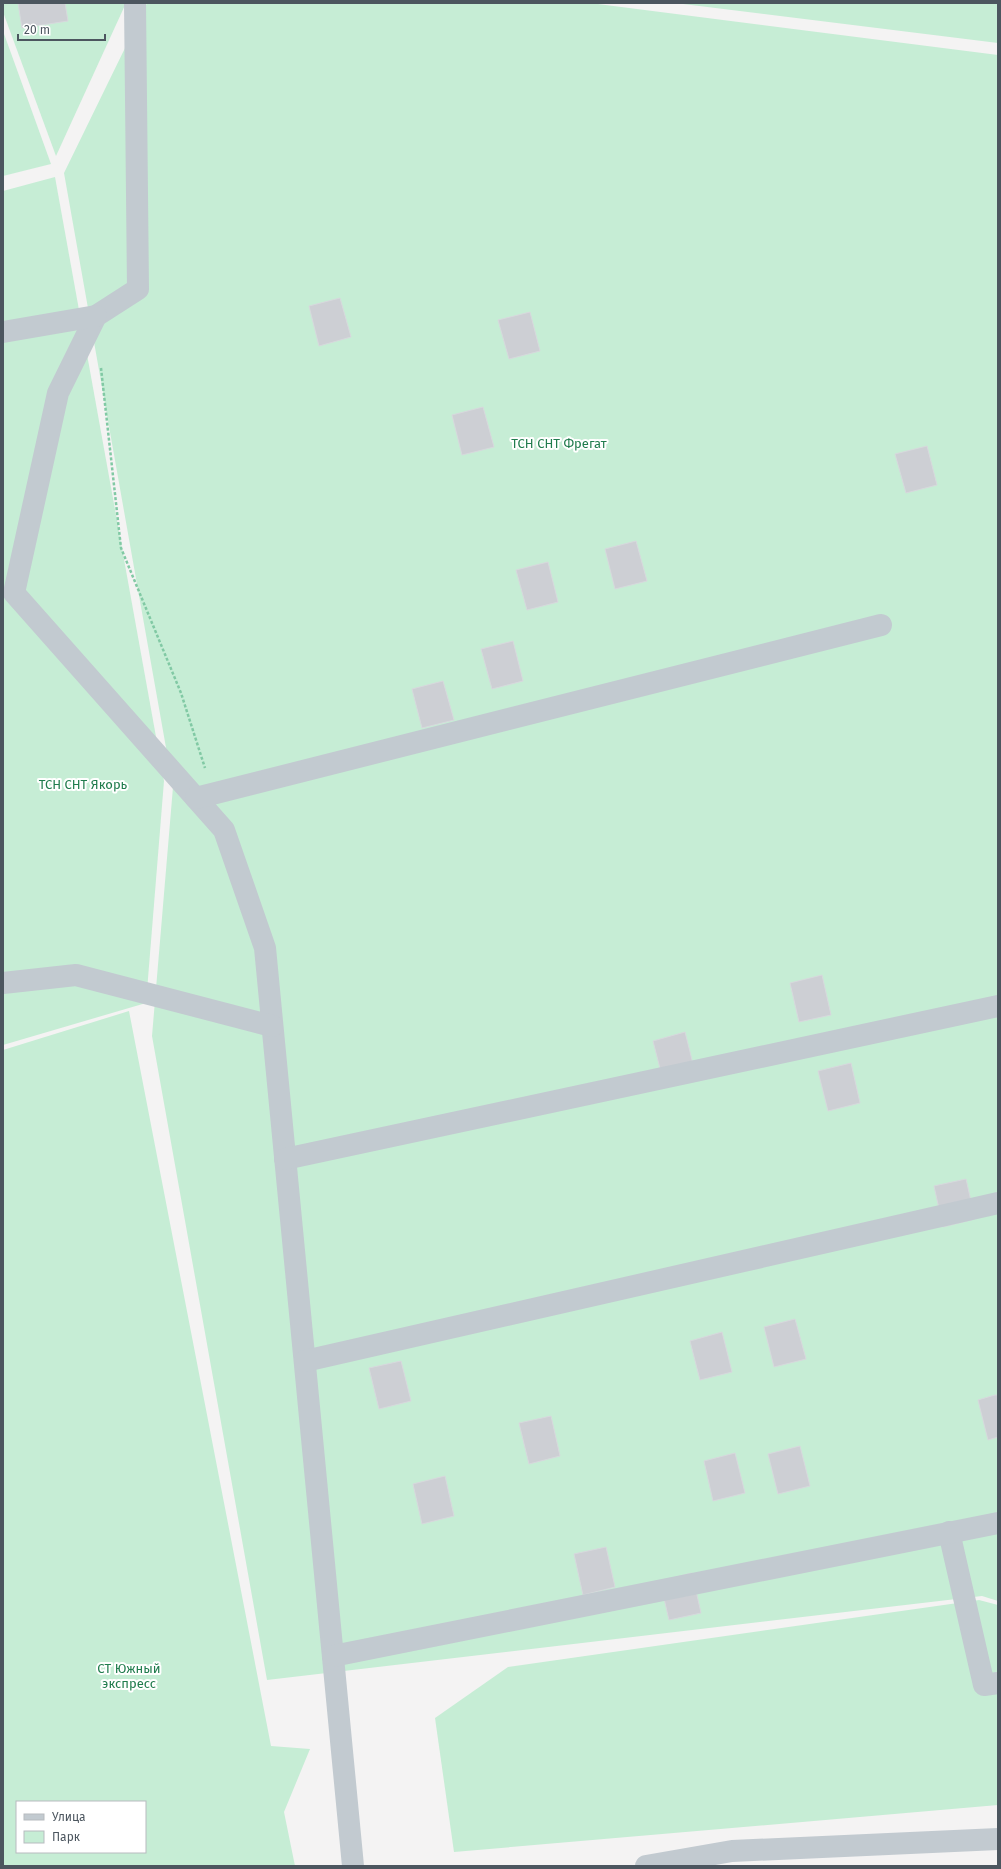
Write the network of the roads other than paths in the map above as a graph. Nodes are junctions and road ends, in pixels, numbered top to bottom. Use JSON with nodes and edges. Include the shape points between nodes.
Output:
{"nodes":[{"id":1,"x":135,"y":3,"type":"edge"},
{"id":2,"x":96,"y":316,"type":"junction"},
{"id":3,"x":3,"y":332,"type":"edge"},
{"id":4,"x":8,"y":600,"type":"edge"},
{"id":5,"x":881,"y":625,"type":"dead end"},
{"id":6,"x":196,"y":798,"type":"junction"},
{"id":7,"x":3,"y":983,"type":"edge"},
{"id":8,"x":998,"y":1006,"type":"edge"},
{"id":9,"x":272,"y":1026,"type":"junction"},
{"id":10,"x":285,"y":1159,"type":"junction"},
{"id":11,"x":998,"y":1203,"type":"edge"},
{"id":12,"x":305,"y":1361,"type":"junction"},
{"id":13,"x":998,"y":1523,"type":"edge"},
{"id":14,"x":949,"y":1532,"type":"junction"},
{"id":15,"x":333,"y":1656,"type":"junction"},
{"id":16,"x":998,"y":1683,"type":"edge"},
{"id":17,"x":998,"y":1838,"type":"edge"},
{"id":18,"x":354,"y":1866,"type":"edge"},
{"id":19,"x":646,"y":1866,"type":"edge"}],
"edges":[{"from":1,"to":2,"type":"street","via":[[138,289]]},
{"from":2,"to":3,"type":"street"},
{"from":2,"to":4,"type":"street","via":[[58,393]]},
{"from":4,"to":6,"type":"street"},
{"from":5,"to":6,"type":"street"},
{"from":6,"to":9,"type":"street","via":[[224,830],[264,948]]},
{"from":7,"to":9,"type":"street","via":[[76,975]]},
{"from":8,"to":10,"type":"street"},
{"from":9,"to":10,"type":"street"},
{"from":10,"to":12,"type":"street"},
{"from":11,"to":12,"type":"street"},
{"from":12,"to":15,"type":"street"},
{"from":13,"to":14,"type":"street"},
{"from":14,"to":15,"type":"street"},
{"from":14,"to":16,"type":"street","via":[[984,1685]]},
{"from":15,"to":18,"type":"street"},
{"from":17,"to":19,"type":"street","via":[[732,1851]]}]}
